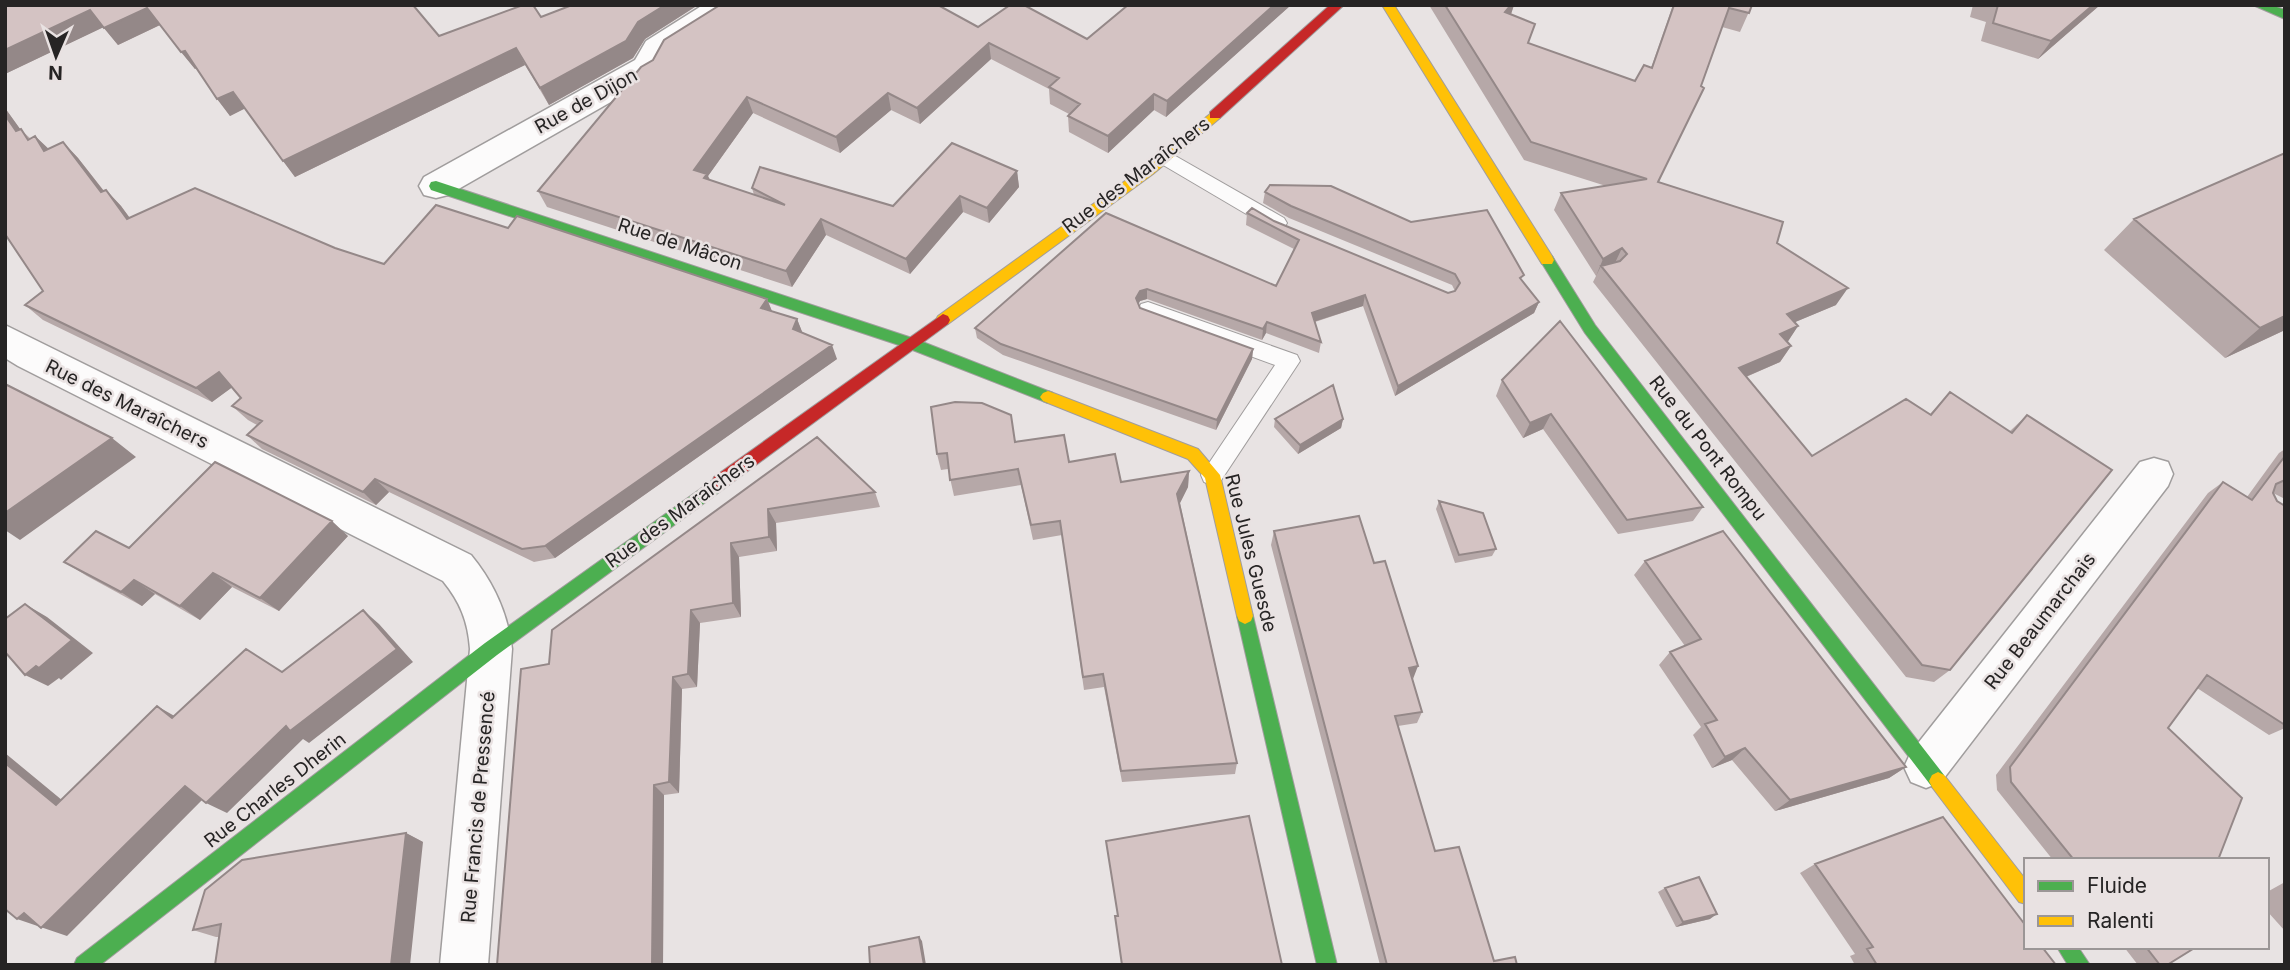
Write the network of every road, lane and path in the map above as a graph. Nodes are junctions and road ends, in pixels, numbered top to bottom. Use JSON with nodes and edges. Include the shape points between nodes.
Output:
{"nodes":[{"id":1,"x":725,"y":5,"type":"edge"},
{"id":2,"x":1338,"y":5,"type":"edge"},
{"id":3,"x":1388,"y":5,"type":"edge"},
{"id":4,"x":2259,"y":5,"type":"edge"},
{"id":5,"x":2285,"y":15,"type":"edge"},
{"id":6,"x":1165,"y":157,"type":"junction"},
{"id":7,"x":436,"y":186,"type":"joint"},
{"id":8,"x":1293,"y":231,"type":"edge"},
{"id":9,"x":1148,"y":310,"type":"edge"},
{"id":10,"x":5,"y":339,"type":"edge"},
{"id":11,"x":910,"y":343,"type":"junction"},
{"id":12,"x":2154,"y":474,"type":"dead end"},
{"id":13,"x":1212,"y":475,"type":"junction"},
{"id":14,"x":491,"y":649,"type":"junction"},
{"id":15,"x":1926,"y":767,"type":"junction"},
{"id":16,"x":2024,"y":892,"type":"edge"},
{"id":17,"x":2068,"y":949,"type":"edge"},
{"id":18,"x":84,"y":965,"type":"edge"},
{"id":19,"x":464,"y":965,"type":"edge"},
{"id":20,"x":1327,"y":965,"type":"edge"},
{"id":21,"x":2080,"y":965,"type":"edge"}],
"edges":[{"from":1,"to":7,"type":"street","name":"Rue de Dijon","via":[[657,48],[647,67]]},
{"from":2,"to":6,"type":"street","name":"Rue des Maraîchers"},
{"from":3,"to":15,"type":"street","name":"Rue du Pont Rompu","via":[[1590,329]]},
{"from":4,"to":5,"type":"street"},
{"from":6,"to":8,"type":"lane"},
{"from":6,"to":11,"type":"street","name":"Rue des Maraîchers"},
{"from":7,"to":11,"type":"street","name":"Rue de Mâcon"},
{"from":9,"to":13,"type":"lane","via":[[1289,362]]},
{"from":10,"to":14,"type":"street","name":"Rue des Maraîchers","via":[[44,363],[457,568],[481,601]]},
{"from":11,"to":13,"type":"street","name":"Rue Jules Guesde","via":[[1193,454]]},
{"from":11,"to":14,"type":"street","name":"Rue des Maraîchers"},
{"from":12,"to":15,"type":"street","name":"Rue Beaumarchais"},
{"from":13,"to":20,"type":"street","name":"Rue Jules Guesde"},
{"from":14,"to":18,"type":"street","name":"Rue Charles Dherin"},
{"from":14,"to":19,"type":"street","name":"Rue Francis de Pressencé"},
{"from":15,"to":16,"type":"street","name":"Rue du Pont Rompu"},
{"from":17,"to":21,"type":"street"}]}
